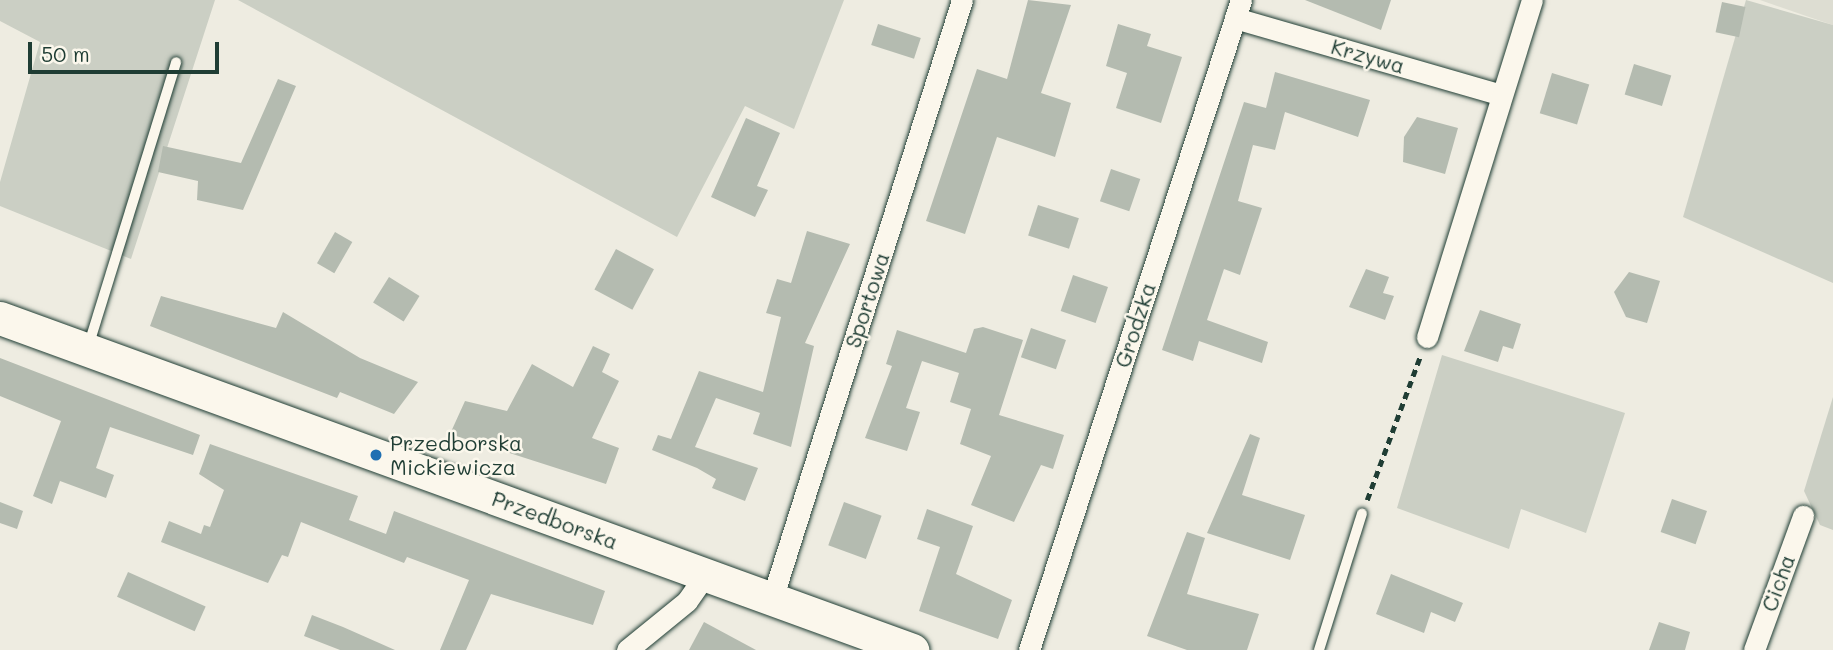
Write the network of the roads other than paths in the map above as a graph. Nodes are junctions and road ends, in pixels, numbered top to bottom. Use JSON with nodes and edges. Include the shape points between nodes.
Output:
{"nodes":[{"id":1,"x":962,"y":0,"type":"edge"},
{"id":2,"x":1532,"y":0,"type":"edge"},
{"id":3,"x":1238,"y":9,"type":"edge"},
{"id":4,"x":176,"y":62,"type":"dead end"},
{"id":5,"x":1501,"y":95,"type":"junction"},
{"id":6,"x":0,"y":318,"type":"edge"},
{"id":7,"x":1427,"y":337,"type":"road end"},
{"id":8,"x":87,"y":350,"type":"junction"},
{"id":9,"x":1362,"y":514,"type":"road end"},
{"id":10,"x":1803,"y":516,"type":"dead end"},
{"id":11,"x":706,"y":575,"type":"junction"},
{"id":12,"x":772,"y":599,"type":"junction"},
{"id":13,"x":627,"y":650,"type":"edge"},
{"id":14,"x":912,"y":650,"type":"edge"},
{"id":15,"x":1029,"y":650,"type":"edge"},
{"id":16,"x":1319,"y":650,"type":"edge"},
{"id":17,"x":1754,"y":650,"type":"edge"}],
"edges":[{"from":1,"to":12,"type":"street","name":"Sportowa"},
{"from":2,"to":5,"type":"street"},
{"from":3,"to":5,"type":"street","name":"Krzywa"},
{"from":3,"to":15,"type":"street","name":"Grodzka"},
{"from":4,"to":8,"type":"lane"},
{"from":5,"to":7,"type":"street"},
{"from":6,"to":8,"type":"main road","name":"Przedborska"},
{"from":8,"to":11,"type":"main road","name":"Przedborska"},
{"from":9,"to":16,"type":"lane"},
{"from":10,"to":17,"type":"street","name":"Cicha"},
{"from":11,"to":12,"type":"main road","name":"Przedborska"},
{"from":11,"to":13,"type":"street","via":[[687,601]]},
{"from":12,"to":14,"type":"main road","name":"Przedborska"}]}
